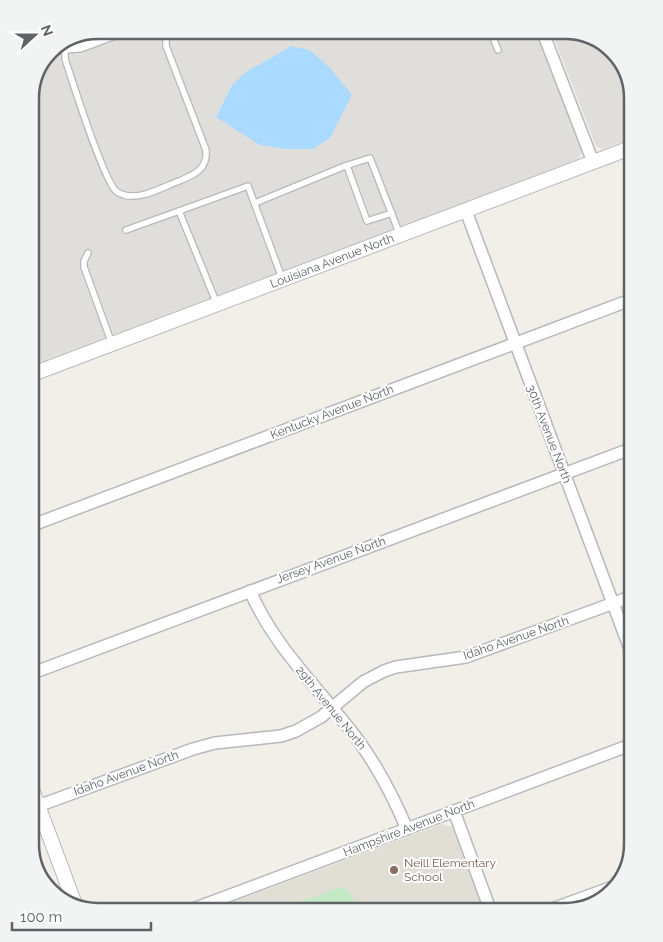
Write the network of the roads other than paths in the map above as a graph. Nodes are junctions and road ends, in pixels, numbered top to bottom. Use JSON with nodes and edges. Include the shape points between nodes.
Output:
{"nodes":[{"id":1,"x":99,"y":39,"type":"edge"},
{"id":2,"x":166,"y":39,"type":"edge"},
{"id":3,"x":494,"y":39,"type":"edge"},
{"id":4,"x":545,"y":39,"type":"edge"},
{"id":5,"x":72,"y":45,"type":"edge"},
{"id":6,"x":65,"y":49,"type":"edge"},
{"id":7,"x":498,"y":50,"type":"dead end"},
{"id":8,"x":624,"y":150,"type":"edge"},
{"id":9,"x":593,"y":162,"type":"junction"},
{"id":10,"x":347,"y":166,"type":"junction"},
{"id":11,"x":255,"y":203,"type":"junction"},
{"id":12,"x":179,"y":211,"type":"junction"},
{"id":13,"x":466,"y":211,"type":"junction"},
{"id":14,"x":392,"y":213,"type":"junction"},
{"id":15,"x":126,"y":230,"type":"dead end"},
{"id":16,"x":401,"y":235,"type":"junction"},
{"id":17,"x":88,"y":253,"type":"dead end"},
{"id":18,"x":283,"y":280,"type":"junction"},
{"id":19,"x":624,"y":302,"type":"edge"},
{"id":20,"x":217,"y":304,"type":"junction"},
{"id":21,"x":515,"y":343,"type":"junction"},
{"id":22,"x":112,"y":344,"type":"junction"},
{"id":23,"x":39,"y":372,"type":"edge"},
{"id":24,"x":624,"y":451,"type":"edge"},
{"id":25,"x":564,"y":473,"type":"junction"},
{"id":26,"x":39,"y":523,"type":"edge"},
{"id":27,"x":250,"y":591,"type":"junction"},
{"id":28,"x":624,"y":600,"type":"edge"},
{"id":29,"x":613,"y":604,"type":"junction"},
{"id":30,"x":624,"y":633,"type":"edge"},
{"id":31,"x":39,"y":671,"type":"edge"},
{"id":32,"x":332,"y":708,"type":"junction"},
{"id":33,"x":624,"y":747,"type":"edge"},
{"id":34,"x":39,"y":806,"type":"edge"},
{"id":35,"x":39,"y":809,"type":"edge"},
{"id":36,"x":454,"y":811,"type":"junction"},
{"id":37,"x":407,"y":829,"type":"junction"},
{"id":38,"x":600,"y":891,"type":"edge"},
{"id":39,"x":72,"y":898,"type":"edge"},
{"id":40,"x":209,"y":903,"type":"edge"},
{"id":41,"x":489,"y":903,"type":"edge"},
{"id":42,"x":569,"y":903,"type":"edge"}],
"edges":[{"from":1,"to":5,"type":"street","via":[[80,46]]},
{"from":2,"to":6,"type":"lane","via":[[207,158],[202,168],[192,176],[138,196],[125,196],[116,191],[104,170],[65,60]]},
{"from":3,"to":7,"type":"lane"},
{"from":4,"to":9,"type":"street"},
{"from":8,"to":9,"type":"street","name":"Louisiana Avenue North"},
{"from":9,"to":13,"type":"street","name":"Louisiana Avenue North"},
{"from":10,"to":11,"type":"lane"},
{"from":10,"to":14,"type":"lane","via":[[372,160]]},
{"from":10,"to":14,"type":"lane","via":[[367,221]]},
{"from":11,"to":12,"type":"lane","via":[[248,186]]},
{"from":11,"to":18,"type":"lane"},
{"from":12,"to":15,"type":"lane"},
{"from":12,"to":20,"type":"lane"},
{"from":13,"to":16,"type":"street","name":"Louisiana Avenue North"},
{"from":13,"to":21,"type":"street","name":"30th Avenue North"},
{"from":14,"to":16,"type":"lane"},
{"from":16,"to":18,"type":"street","name":"Louisiana Avenue North"},
{"from":17,"to":22,"type":"lane","via":[[84,267]]},
{"from":18,"to":20,"type":"street","name":"Louisiana Avenue North"},
{"from":19,"to":21,"type":"street","name":"Kentucky Avenue North"},
{"from":20,"to":22,"type":"street","name":"Louisiana Avenue North"},
{"from":21,"to":25,"type":"street","name":"30th Avenue North"},
{"from":21,"to":26,"type":"street","name":"Kentucky Avenue North"},
{"from":22,"to":23,"type":"street","name":"Louisiana Avenue North"},
{"from":24,"to":25,"type":"street","name":"Jersey Avenue North"},
{"from":25,"to":27,"type":"street","name":"Jersey Avenue North"},
{"from":25,"to":29,"type":"street","name":"30th Avenue North"},
{"from":27,"to":31,"type":"street","name":"Jersey Avenue North"},
{"from":27,"to":32,"type":"street","name":"29th Avenue North","via":[[271,633]]},
{"from":28,"to":29,"type":"street","name":"Idaho Avenue North"},
{"from":29,"to":30,"type":"street","name":"30th Avenue North"},
{"from":29,"to":32,"type":"street","name":"Idaho Avenue North","via":[[466,657],[384,671],[363,682]]},
{"from":32,"to":34,"type":"street","name":"Idaho Avenue North","via":[[310,724],[281,736],[193,749]]},
{"from":32,"to":37,"type":"street","name":"29th Avenue North","via":[[376,765]]},
{"from":33,"to":36,"type":"street","name":"Hampshire Avenue North"},
{"from":35,"to":39,"type":"street"},
{"from":36,"to":37,"type":"street","name":"Hampshire Avenue North"},
{"from":36,"to":41,"type":"street"},
{"from":37,"to":40,"type":"street","name":"Hampshire Avenue North"},
{"from":38,"to":42,"type":"street"}]}
